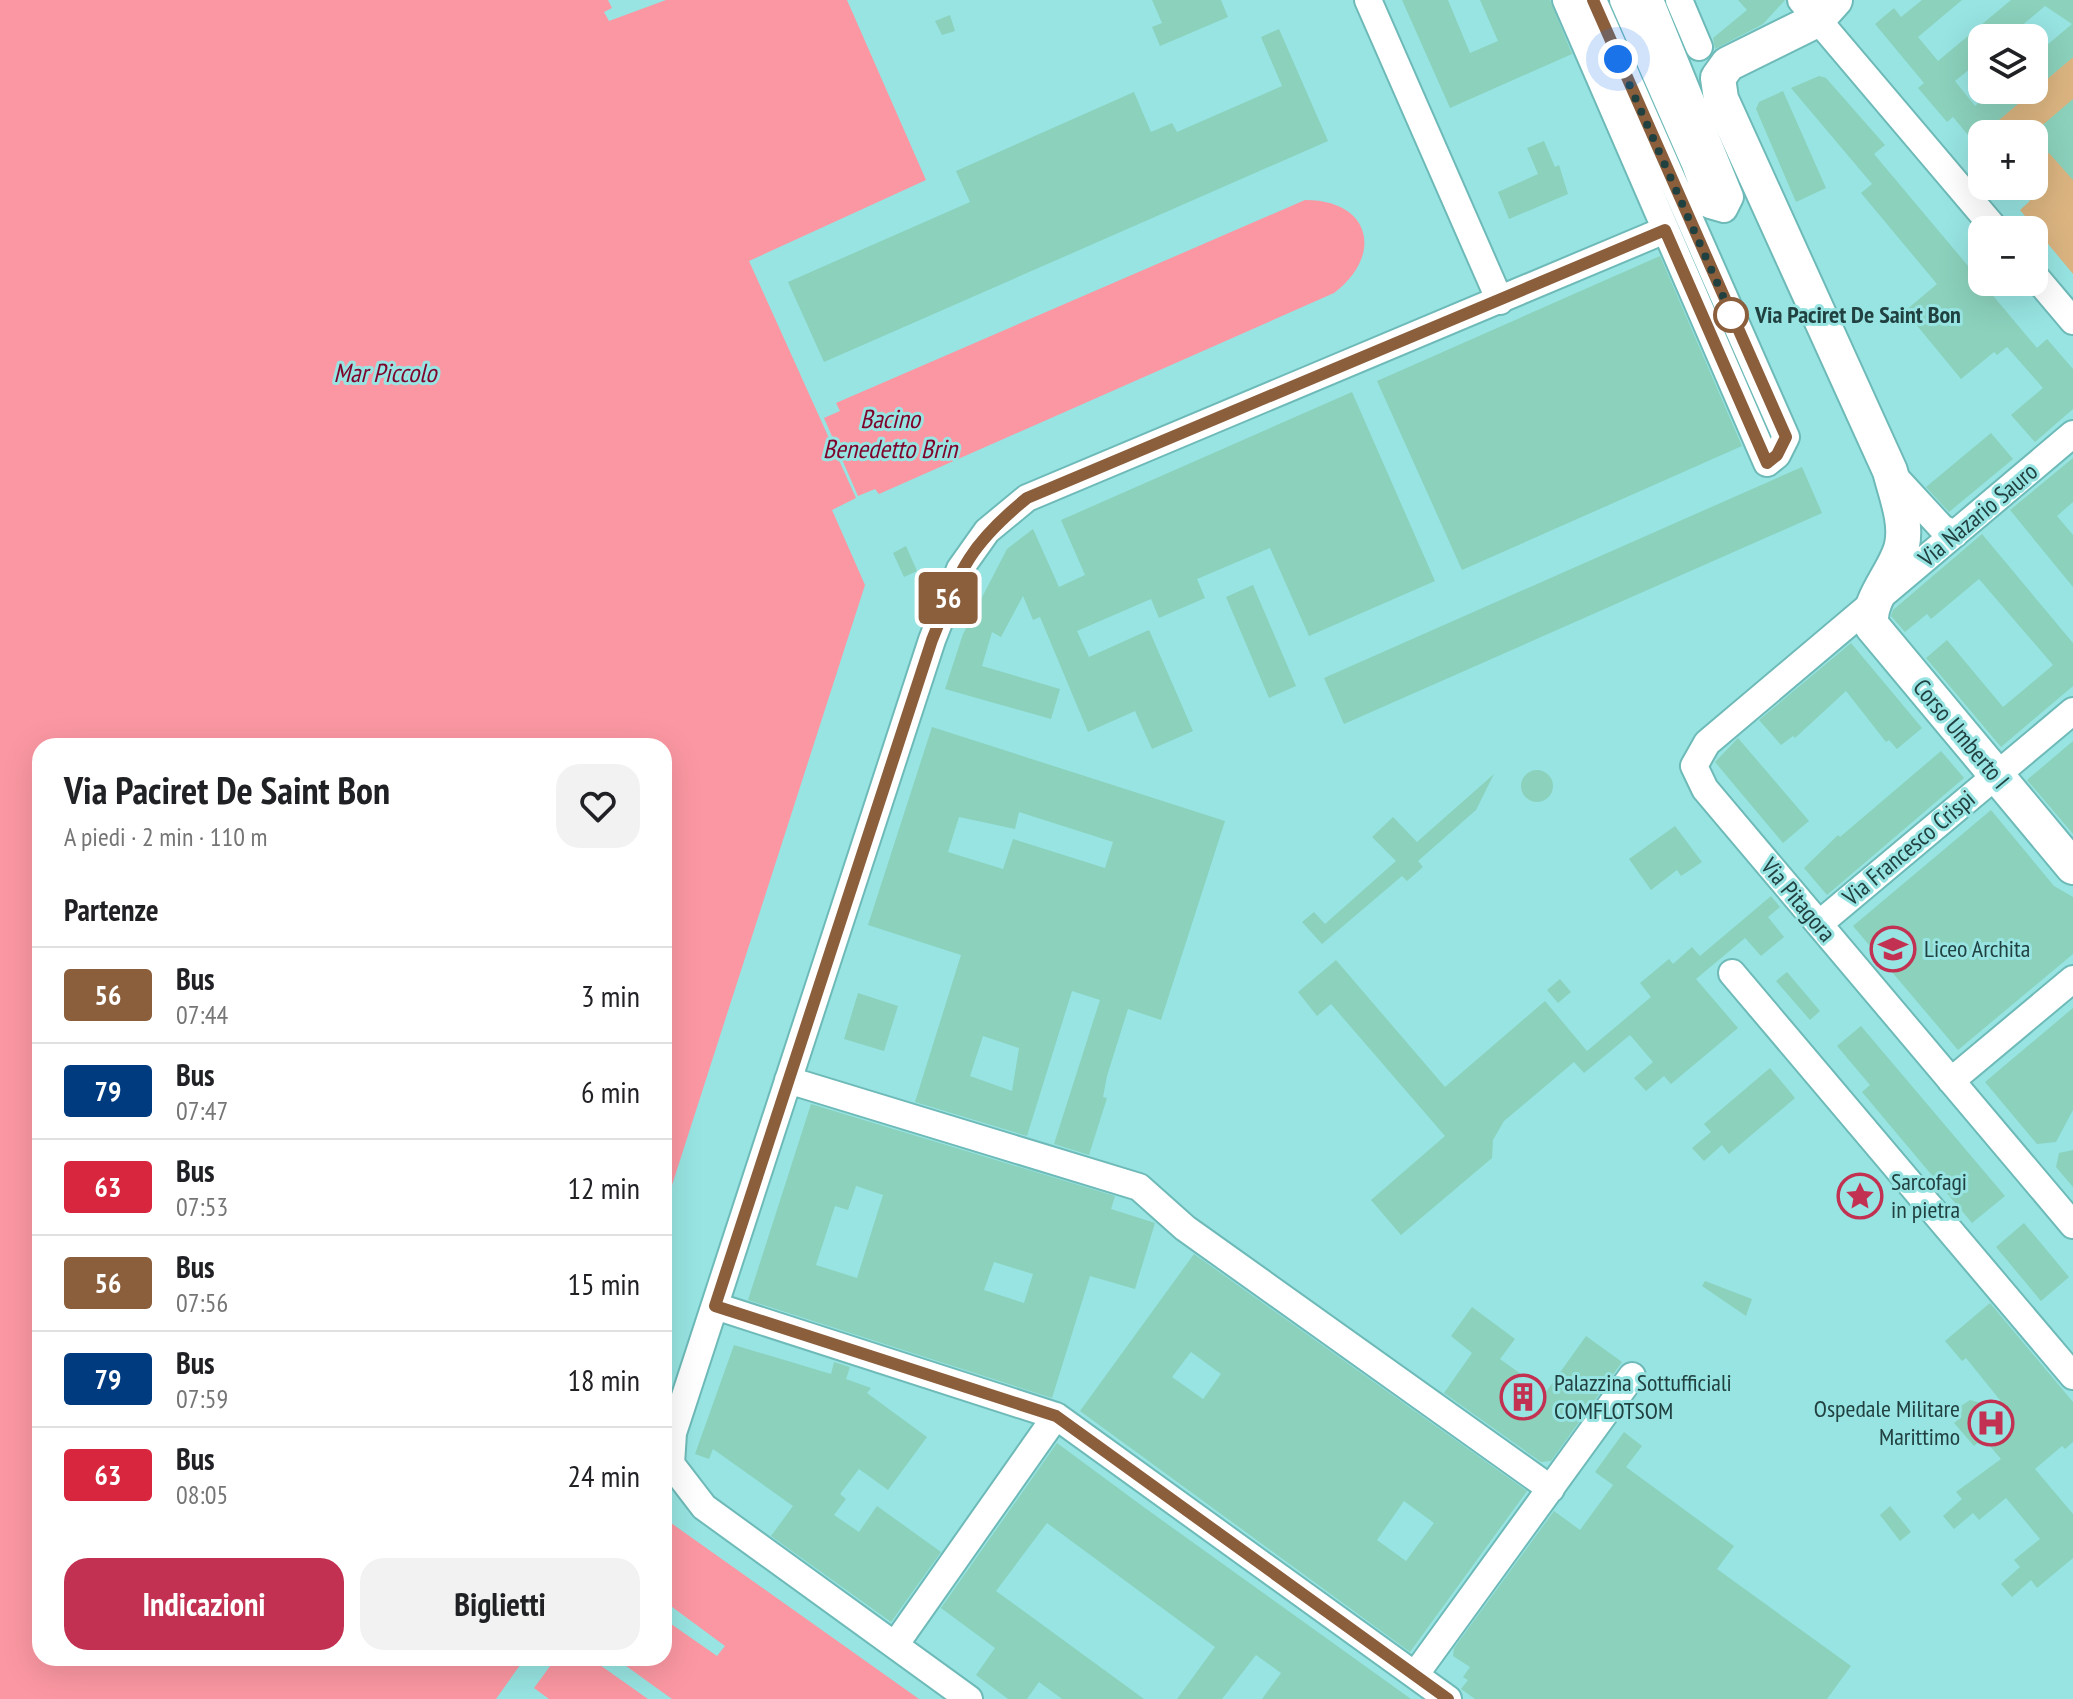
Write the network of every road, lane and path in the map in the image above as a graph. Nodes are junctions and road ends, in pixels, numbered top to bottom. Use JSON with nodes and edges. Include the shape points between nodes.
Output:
{"nodes":[{"id":1,"x":1368,"y":0,"type":"edge"},
{"id":2,"x":1566,"y":0,"type":"edge"},
{"id":3,"x":1593,"y":0,"type":"edge"},
{"id":4,"x":1623,"y":0,"type":"edge"},
{"id":5,"x":1650,"y":0,"type":"edge"},
{"id":6,"x":1679,"y":0,"type":"edge"},
{"id":7,"x":1818,"y":7,"type":"edge"},
{"id":8,"x":1707,"y":61,"type":"junction"},
{"id":9,"x":1985,"y":216,"type":"edge"},
{"id":10,"x":1665,"y":230,"type":"junction"},
{"id":11,"x":2048,"y":292,"type":"edge"},
{"id":12,"x":1500,"y":301,"type":"junction"},
{"id":13,"x":2073,"y":321,"type":"edge"},
{"id":14,"x":2073,"y":434,"type":"edge"},
{"id":15,"x":1890,"y":471,"type":"junction"},
{"id":16,"x":1955,"y":534,"type":"junction"},
{"id":17,"x":1881,"y":594,"type":"junction"},
{"id":18,"x":2073,"y":711,"type":"edge"},
{"id":19,"x":1996,"y":776,"type":"junction"},
{"id":20,"x":2073,"y":867,"type":"edge"},
{"id":21,"x":1819,"y":924,"type":"junction"},
{"id":22,"x":1732,"y":973,"type":"dead end"},
{"id":23,"x":2073,"y":979,"type":"edge"},
{"id":24,"x":788,"y":1080,"type":"junction"},
{"id":25,"x":1951,"y":1081,"type":"junction"},
{"id":26,"x":2073,"y":1225,"type":"edge"},
{"id":27,"x":715,"y":1306,"type":"junction"},
{"id":28,"x":1632,"y":1376,"type":"dead end"},
{"id":29,"x":2073,"y":1376,"type":"edge"},
{"id":30,"x":1056,"y":1416,"type":"junction"},
{"id":31,"x":672,"y":1448,"type":"edge"},
{"id":32,"x":672,"y":1465,"type":"edge"},
{"id":33,"x":1551,"y":1489,"type":"junction"},
{"id":34,"x":895,"y":1645,"type":"junction"},
{"id":35,"x":1415,"y":1675,"type":"junction"},
{"id":36,"x":1446,"y":1698,"type":"edge"},
{"id":37,"x":969,"y":1699,"type":"edge"}],
"edges":[{"from":1,"to":12,"type":"street"},
{"from":2,"to":10,"type":"street"},
{"from":3,"to":10,"type":"street","via":[[1786,437],[1767,463]]},
{"from":4,"to":5,"type":"street","via":[[1703,191],[1710,205],[1724,209],[1730,197]]},
{"from":6,"to":8,"type":"street"},
{"from":7,"to":8,"type":"main road","via":[[1728,64]]},
{"from":7,"to":9,"type":"street"},
{"from":8,"to":15,"type":"main road","name":"Corso Umberto I"},
{"from":10,"to":12,"type":"street"},
{"from":11,"to":13,"type":"street"},
{"from":12,"to":24,"type":"street","via":[[1027,498],[987,531],[960,569],[932,640]]},
{"from":14,"to":16,"type":"street","name":"Via Nazario Sauro"},
{"from":15,"to":16,"type":"street","via":[[1930,516]]},
{"from":15,"to":17,"type":"main road","name":"Corso Umberto I","via":[[1903,543]]},
{"from":16,"to":17,"type":"street","name":"Via Nazario Sauro"},
{"from":17,"to":19,"type":"main road","name":"Corso Umberto I","via":[[1870,615],[1874,630]]},
{"from":17,"to":21,"type":"street","name":"Via Pitagora","via":[[1707,743],[1694,766],[1705,789]]},
{"from":18,"to":19,"type":"street","name":"Via Francesco Crispi"},
{"from":19,"to":20,"type":"main road","name":"Corso Umberto I"},
{"from":19,"to":21,"type":"street","name":"Via Francesco Crispi"},
{"from":21,"to":25,"type":"street","name":"Via Pitagora"},
{"from":22,"to":29,"type":"street"},
{"from":23,"to":25,"type":"street"},
{"from":24,"to":27,"type":"street"},
{"from":24,"to":33,"type":"street","via":[[1139,1187],[1185,1228]]},
{"from":25,"to":26,"type":"street","name":"Via Pitagora"},
{"from":27,"to":30,"type":"street"},
{"from":27,"to":31,"type":"street"},
{"from":28,"to":33,"type":"street"},
{"from":30,"to":34,"type":"street"},
{"from":30,"to":35,"type":"street"},
{"from":32,"to":34,"type":"street","via":[[704,1507]]},
{"from":33,"to":35,"type":"street"},
{"from":34,"to":37,"type":"street"},
{"from":35,"to":36,"type":"street"}]}
